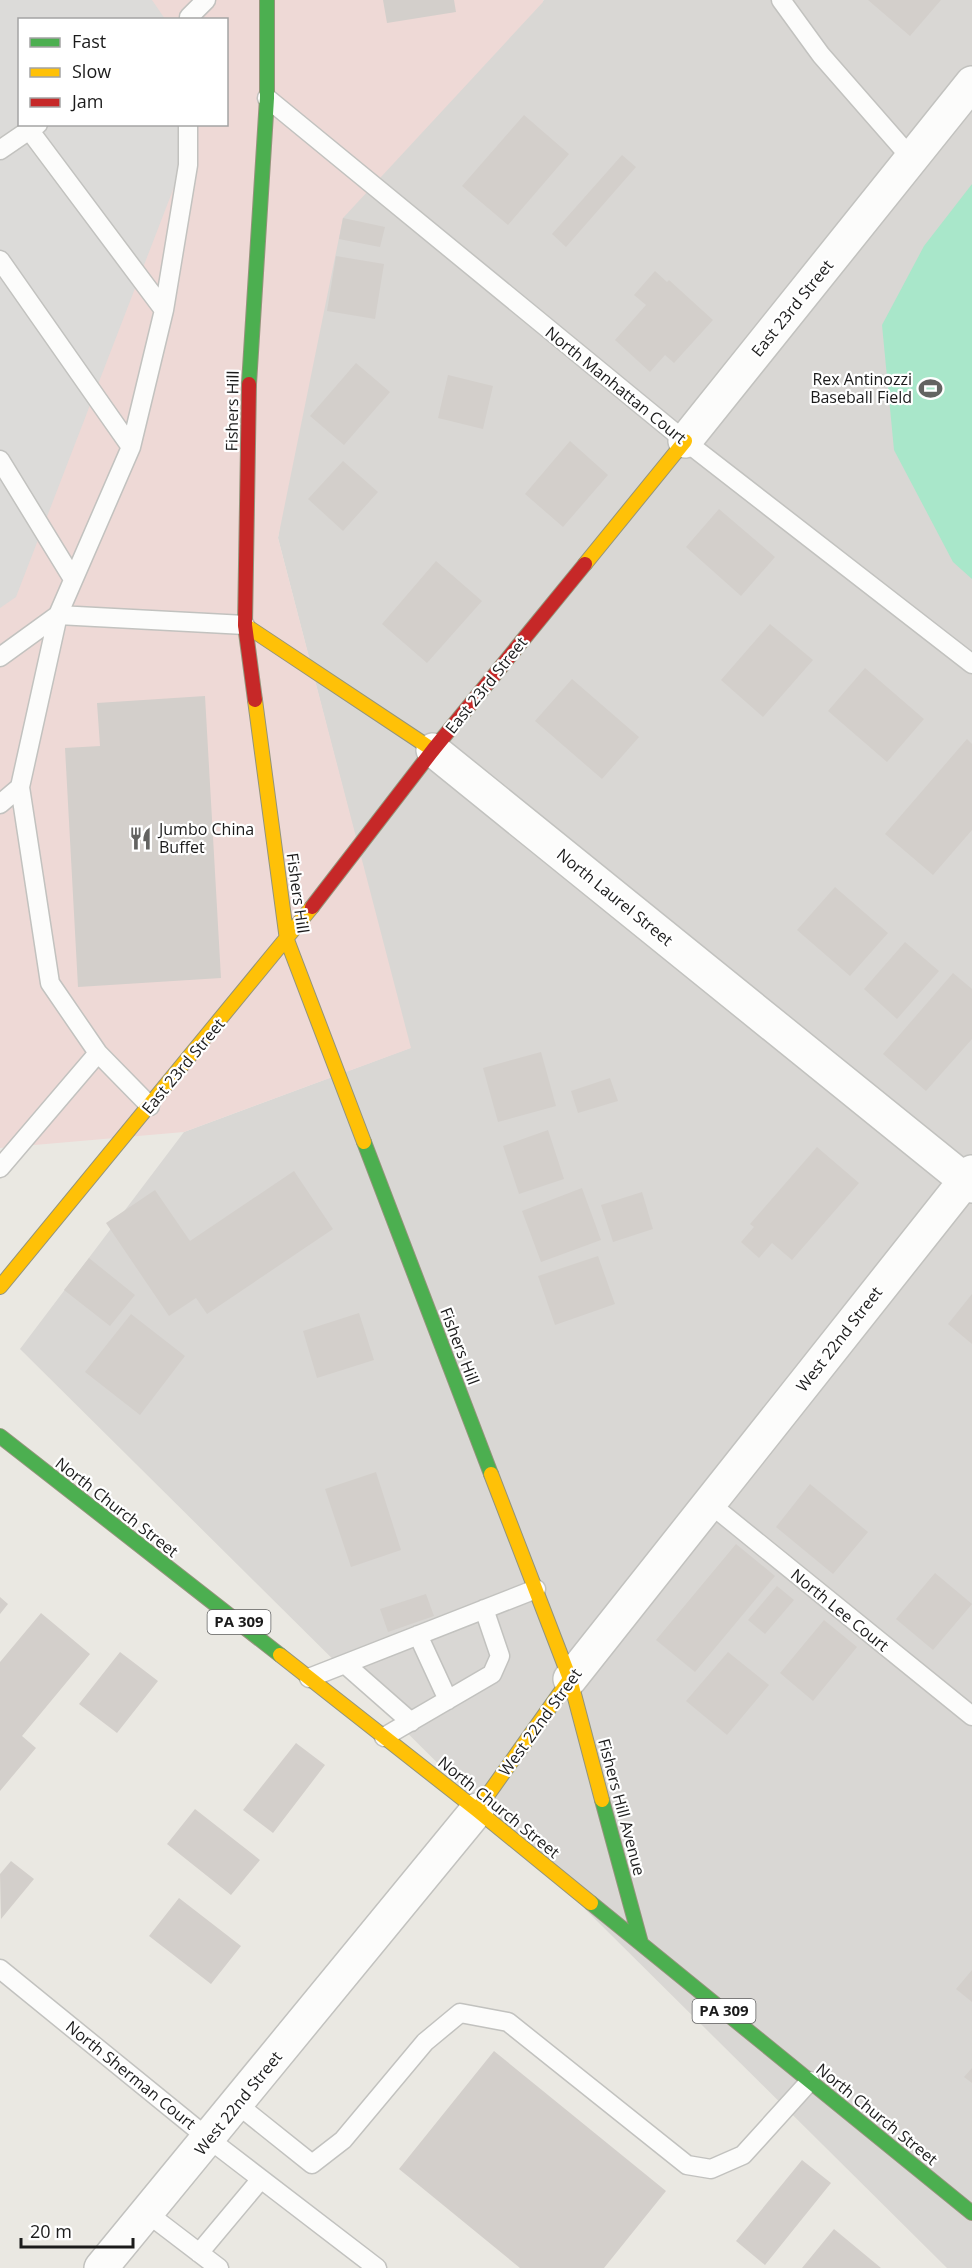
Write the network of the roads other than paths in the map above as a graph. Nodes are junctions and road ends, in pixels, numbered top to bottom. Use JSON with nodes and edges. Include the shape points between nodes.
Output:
{"nodes":[{"id":1,"x":180,"y":0,"type":"edge"},
{"id":2,"x":206,"y":0,"type":"edge"},
{"id":3,"x":267,"y":0,"type":"edge"},
{"id":4,"x":781,"y":0,"type":"edge"},
{"id":5,"x":188,"y":18,"type":"edge"},
{"id":6,"x":189,"y":18,"type":"edge"},
{"id":7,"x":972,"y":83,"type":"edge"},
{"id":8,"x":267,"y":98,"type":"junction"},
{"id":9,"x":188,"y":126,"type":"edge"},
{"id":10,"x":34,"y":128,"type":"edge"},
{"id":11,"x":0,"y":150,"type":"edge"},
{"id":12,"x":912,"y":159,"type":"junction"},
{"id":13,"x":0,"y":260,"type":"edge"},
{"id":14,"x":164,"y":310,"type":"junction"},
{"id":15,"x":685,"y":441,"type":"junction"},
{"id":16,"x":131,"y":447,"type":"junction"},
{"id":17,"x":0,"y":460,"type":"edge"},
{"id":18,"x":73,"y":579,"type":"junction"},
{"id":19,"x":58,"y":615,"type":"junction"},
{"id":20,"x":245,"y":625,"type":"junction"},
{"id":21,"x":0,"y":657,"type":"edge"},
{"id":22,"x":972,"y":664,"type":"edge"},
{"id":23,"x":433,"y":750,"type":"junction"},
{"id":24,"x":20,"y":787,"type":"junction"},
{"id":25,"x":0,"y":804,"type":"edge"},
{"id":26,"x":287,"y":940,"type":"junction"},
{"id":27,"x":99,"y":1053,"type":"junction"},
{"id":28,"x":150,"y":1106,"type":"junction"},
{"id":29,"x":0,"y":1168,"type":"edge"},
{"id":30,"x":970,"y":1180,"type":"edge"},
{"id":31,"x":0,"y":1287,"type":"edge"},
{"id":32,"x":0,"y":1436,"type":"edge"},
{"id":33,"x":709,"y":1503,"type":"junction"},
{"id":34,"x":536,"y":1589,"type":"junction"},
{"id":35,"x":484,"y":1609,"type":"junction"},
{"id":36,"x":418,"y":1635,"type":"junction"},
{"id":37,"x":345,"y":1664,"type":"junction"},
{"id":38,"x":309,"y":1678,"type":"junction"},
{"id":39,"x":570,"y":1679,"type":"junction"},
{"id":40,"x":448,"y":1700,"type":"junction"},
{"id":41,"x":972,"y":1716,"type":"edge"},
{"id":42,"x":411,"y":1722,"type":"junction"},
{"id":43,"x":384,"y":1737,"type":"junction"},
{"id":44,"x":477,"y":1810,"type":"junction"},
{"id":45,"x":641,"y":1944,"type":"junction"},
{"id":46,"x":0,"y":1970,"type":"edge"},
{"id":47,"x":810,"y":2080,"type":"junction"},
{"id":48,"x":237,"y":2104,"type":"junction"},
{"id":49,"x":209,"y":2139,"type":"junction"},
{"id":50,"x":261,"y":2178,"type":"junction"},
{"id":51,"x":147,"y":2213,"type":"junction"},
{"id":52,"x":972,"y":2213,"type":"edge"},
{"id":53,"x":199,"y":2253,"type":"junction"},
{"id":54,"x":101,"y":2268,"type":"edge"},
{"id":55,"x":219,"y":2268,"type":"edge"},
{"id":56,"x":376,"y":2268,"type":"edge"}],
"edges":[{"from":1,"to":5,"type":"lane"},
{"from":2,"to":6,"type":"lane"},
{"from":3,"to":8,"type":"main road","name":"Fishers Hill"},
{"from":4,"to":12,"type":"lane","via":[[822,55]]},
{"from":7,"to":12,"type":"street","name":"East 23rd Street"},
{"from":8,"to":15,"type":"lane","name":"North Manhattan Court"},
{"from":8,"to":20,"type":"main road","name":"Fishers Hill","via":[[249,381]]},
{"from":9,"to":14,"type":"lane","via":[[188,165]]},
{"from":10,"to":11,"type":"lane"},
{"from":10,"to":14,"type":"lane"},
{"from":12,"to":15,"type":"street","name":"East 23rd Street"},
{"from":13,"to":16,"type":"lane"},
{"from":14,"to":16,"type":"lane"},
{"from":15,"to":22,"type":"lane","name":"North Manhattan Court"},
{"from":15,"to":23,"type":"main road","name":"East 23rd Street"},
{"from":16,"to":18,"type":"lane"},
{"from":17,"to":18,"type":"lane"},
{"from":18,"to":19,"type":"lane"},
{"from":19,"to":20,"type":"lane"},
{"from":19,"to":21,"type":"lane"},
{"from":19,"to":24,"type":"lane"},
{"from":20,"to":23,"type":"main road","name":"North Laurel Street"},
{"from":20,"to":26,"type":"main road","name":"Fishers Hill"},
{"from":23,"to":26,"type":"main road","name":"East 23rd Street"},
{"from":23,"to":30,"type":"street","name":"North Laurel Street"},
{"from":24,"to":25,"type":"lane"},
{"from":24,"to":27,"type":"lane","via":[[50,983]]},
{"from":26,"to":28,"type":"main road","name":"East 23rd Street"},
{"from":26,"to":34,"type":"main road","name":"Fishers Hill"},
{"from":27,"to":28,"type":"lane"},
{"from":27,"to":29,"type":"lane"},
{"from":28,"to":31,"type":"main road","name":"East 23rd Street"},
{"from":30,"to":33,"type":"street","name":"West 22nd Street"},
{"from":32,"to":38,"type":"main road","name":"North Church Street","number":"PA 309"},
{"from":33,"to":39,"type":"street","name":"West 22nd Street"},
{"from":33,"to":41,"type":"lane","name":"North Lee Court"},
{"from":34,"to":35,"type":"lane"},
{"from":34,"to":39,"type":"main road","name":"Fishers Hill"},
{"from":35,"to":36,"type":"lane"},
{"from":35,"to":40,"type":"lane","via":[[500,1656],[492,1674]]},
{"from":36,"to":37,"type":"lane"},
{"from":36,"to":40,"type":"lane"},
{"from":37,"to":38,"type":"lane"},
{"from":37,"to":42,"type":"lane"},
{"from":38,"to":43,"type":"main road","name":"North Church Street","number":"PA 309"},
{"from":39,"to":44,"type":"main road","name":"West 22nd Street"},
{"from":39,"to":45,"type":"main road","name":"Fishers Hill Avenue"},
{"from":40,"to":42,"type":"lane"},
{"from":42,"to":43,"type":"lane"},
{"from":43,"to":44,"type":"main road","name":"North Church Street","number":"PA 309"},
{"from":44,"to":45,"type":"main road","name":"North Church Street","number":"PA 309"},
{"from":44,"to":48,"type":"street","name":"West 22nd Street"},
{"from":45,"to":47,"type":"main road","name":"North Church Street","number":"PA 309"},
{"from":46,"to":49,"type":"lane","name":"North Sherman Court"},
{"from":47,"to":48,"type":"lane","via":[[742,2155],[711,2169],[687,2165],[508,2022],[460,2013],[425,2042],[343,2140],[312,2164]]},
{"from":47,"to":52,"type":"main road","name":"North Church Street","number":"PA 309"},
{"from":48,"to":49,"type":"street","name":"West 22nd Street"},
{"from":49,"to":50,"type":"lane","name":"North Sherman Court"},
{"from":49,"to":51,"type":"street","name":"West 22nd Street"},
{"from":50,"to":53,"type":"lane"},
{"from":50,"to":56,"type":"lane","name":"North Sherman Court"},
{"from":51,"to":53,"type":"lane"},
{"from":51,"to":54,"type":"street","name":"West 22nd Street"},
{"from":53,"to":55,"type":"lane"}]}
